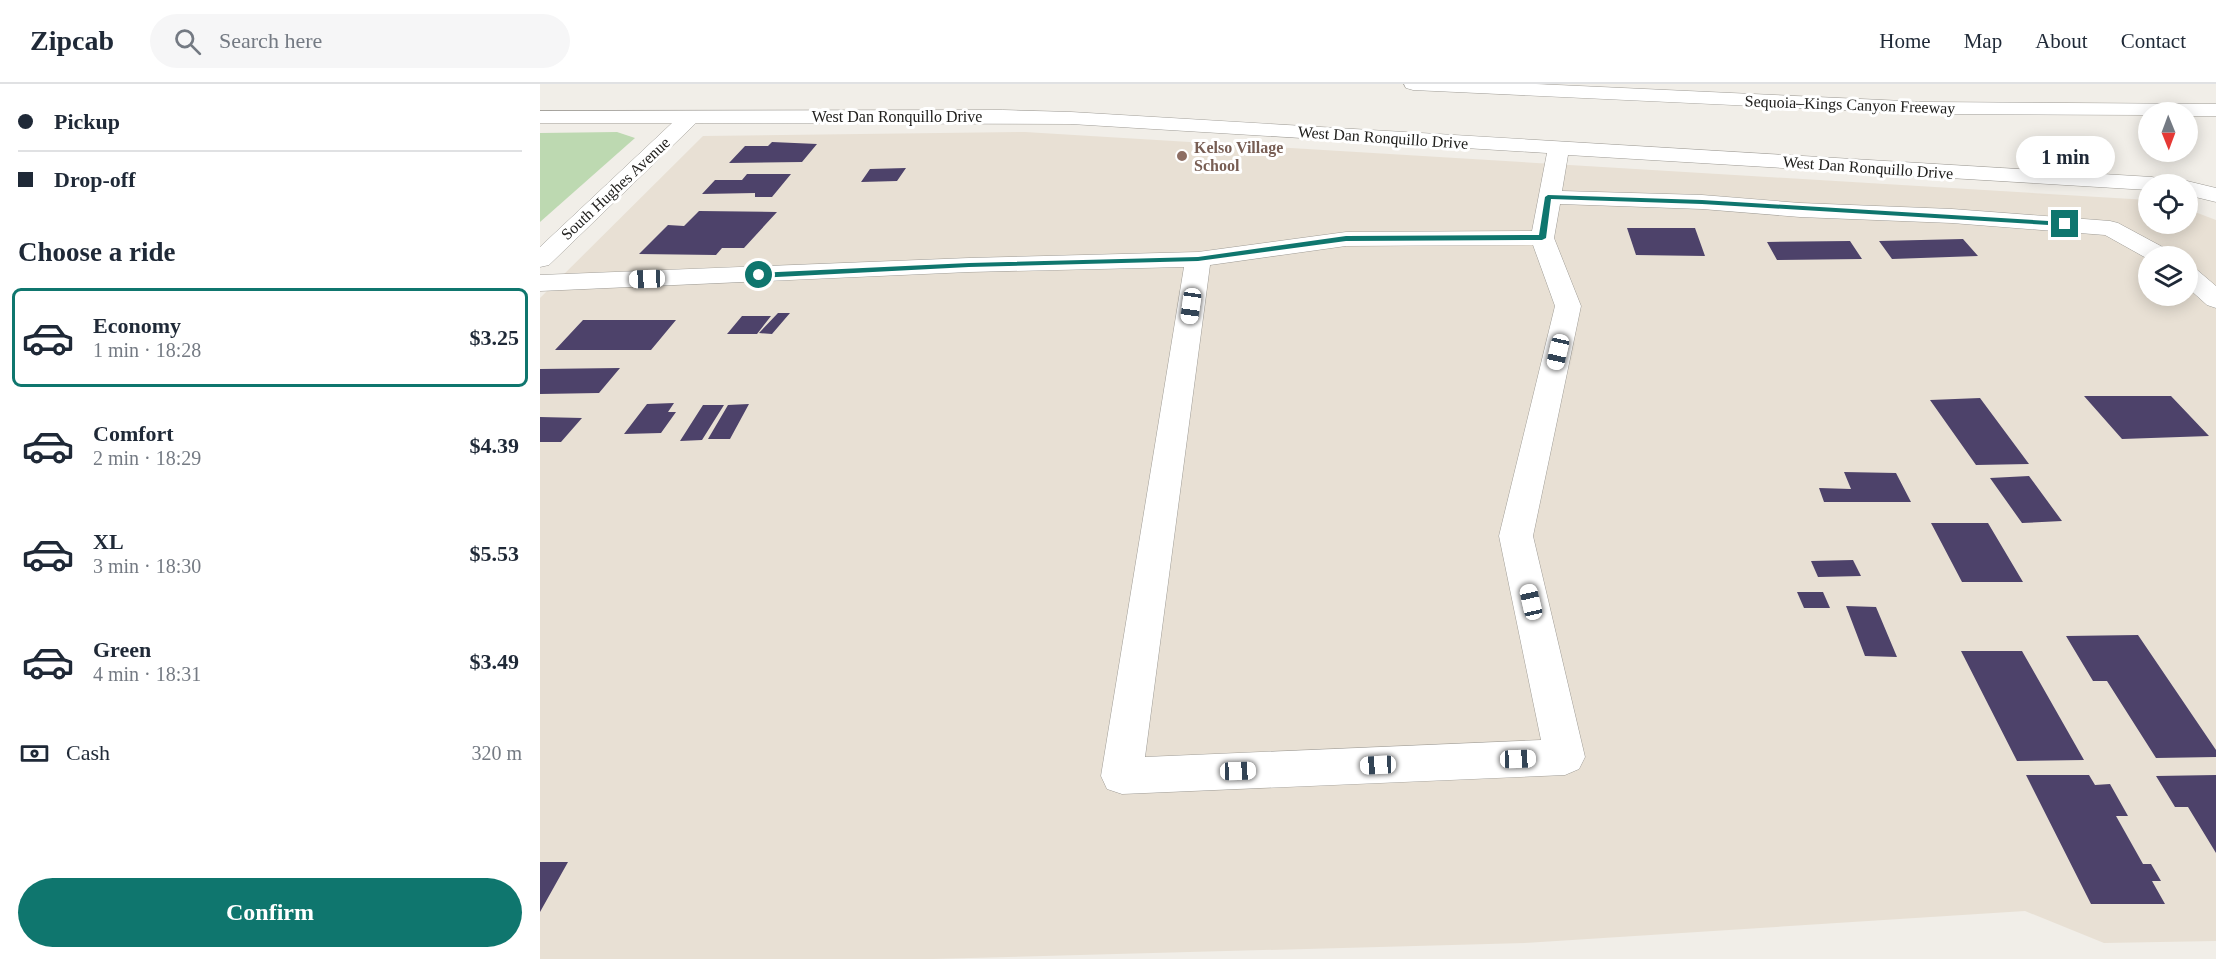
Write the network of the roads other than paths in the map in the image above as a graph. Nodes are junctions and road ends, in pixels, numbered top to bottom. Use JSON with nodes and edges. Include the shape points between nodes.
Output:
{"nodes":[{"id":1,"x":1413,"y":84,"type":"edge"},
{"id":2,"x":1926,"y":108,"type":"junction"},
{"id":3,"x":2216,"y":110,"type":"edge"},
{"id":4,"x":540,"y":117,"type":"edge"},
{"id":5,"x":690,"y":117,"type":"junction"},
{"id":6,"x":2138,"y":124,"type":"edge"},
{"id":7,"x":2198,"y":127,"type":"edge"},
{"id":8,"x":2216,"y":128,"type":"edge"},
{"id":9,"x":1559,"y":148,"type":"junction"},
{"id":10,"x":2138,"y":183,"type":"edge"},
{"id":11,"x":1548,"y":197,"type":"junction"},
{"id":12,"x":1542,"y":238,"type":"junction"},
{"id":13,"x":2143,"y":246,"type":"edge"},
{"id":14,"x":1198,"y":259,"type":"junction"},
{"id":15,"x":540,"y":260,"type":"edge"},
{"id":16,"x":540,"y":283,"type":"edge"},
{"id":17,"x":2198,"y":284,"type":"edge"},
{"id":18,"x":2216,"y":300,"type":"edge"}],
"edges":[{"from":1,"to":2,"type":"main road","name":"Sequoia–Kings Canyon Freeway"},
{"from":2,"to":3,"type":"main road","name":"Sequoia–Kings Canyon Freeway"},
{"from":2,"to":6,"type":"main road"},
{"from":4,"to":5,"type":"main road","name":"West Dan Ronquillo Drive"},
{"from":5,"to":9,"type":"main road","name":"West Dan Ronquillo Drive","via":[[1048,117]]},
{"from":5,"to":15,"type":"main road","name":"South Hughes Avenue"},
{"from":7,"to":8,"type":"main road"},
{"from":9,"to":10,"type":"main road","name":"West Dan Ronquillo Drive"},
{"from":9,"to":11,"type":"main road"},
{"from":11,"to":12,"type":"main road"},
{"from":11,"to":13,"type":"main road","via":[[1702,202],[2110,228]]},
{"from":12,"to":14,"type":"main road","via":[[1346,238]]},
{"from":12,"to":14,"type":"main road","via":[[1568,306],[1516,536],[1565,757],[1122,776]]},
{"from":14,"to":16,"type":"main road"},
{"from":17,"to":18,"type":"main road"}]}
